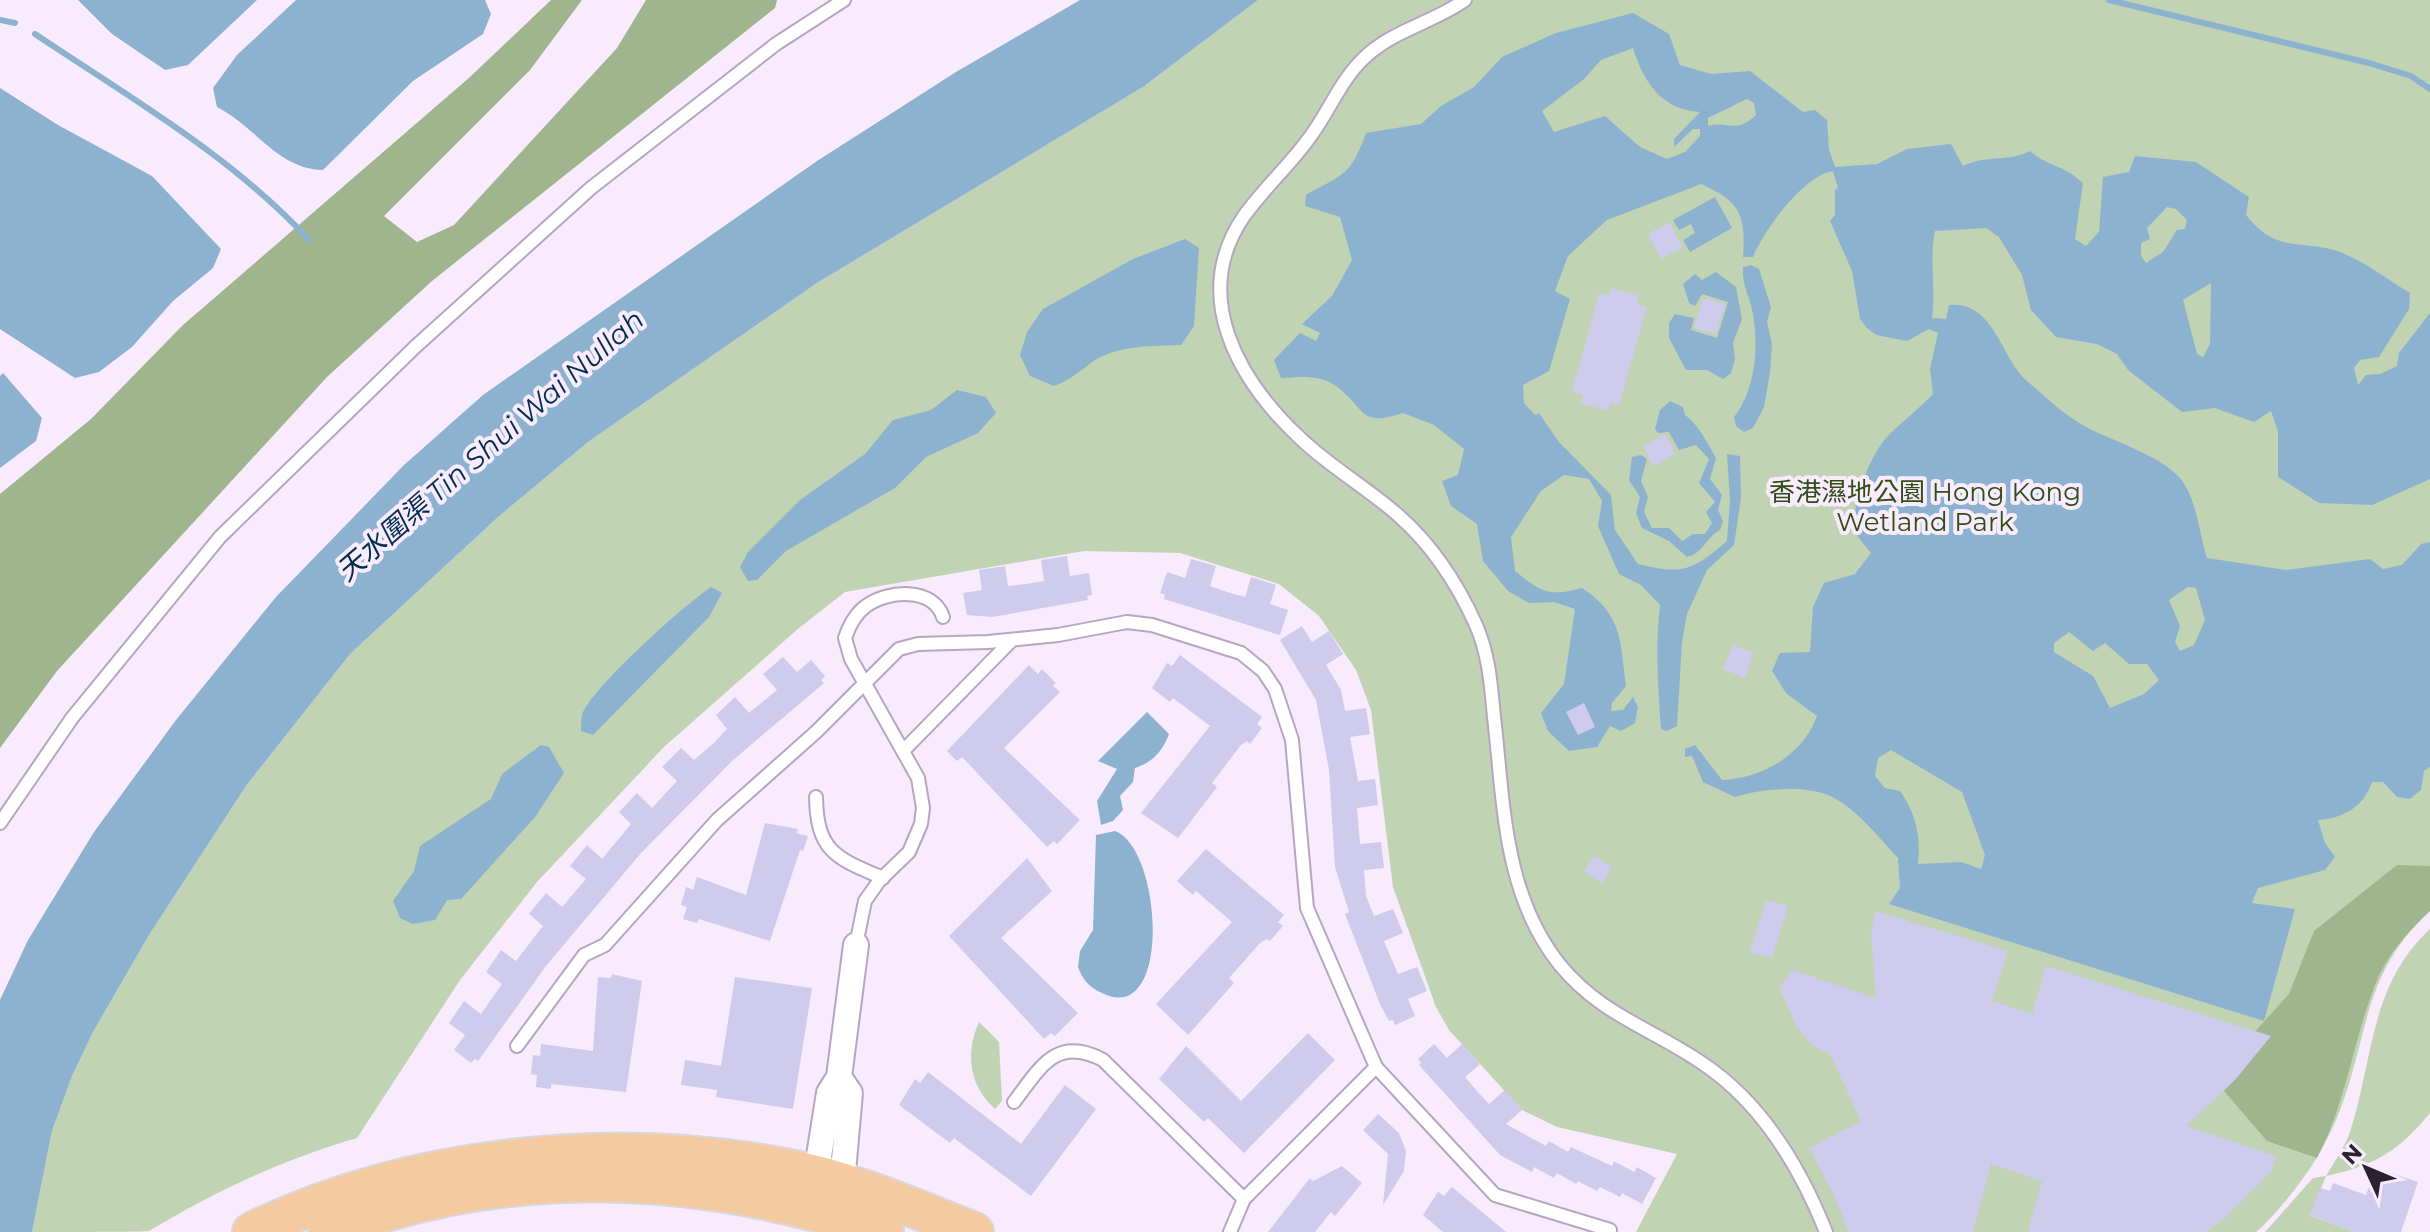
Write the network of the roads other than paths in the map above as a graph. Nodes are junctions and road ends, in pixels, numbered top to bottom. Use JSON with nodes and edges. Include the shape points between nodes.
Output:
{"nodes":[{"id":1,"x":844,"y":0,"type":"edge"},
{"id":2,"x":1465,"y":0,"type":"edge"},
{"id":3,"x":943,"y":617,"type":"dead end"},
{"id":4,"x":1012,"y":640,"type":"junction"},
{"id":5,"x":866,"y":684,"type":"junction"},
{"id":6,"x":903,"y":751,"type":"junction"},
{"id":7,"x":816,"y":797,"type":"dead end"},
{"id":8,"x":0,"y":823,"type":"edge"},
{"id":9,"x":883,"y":878,"type":"junction"},
{"id":10,"x":856,"y":945,"type":"joint"},
{"id":11,"x":517,"y":1046,"type":"dead end"},
{"id":12,"x":1376,"y":1067,"type":"junction"},
{"id":13,"x":1014,"y":1102,"type":"dead end"},
{"id":14,"x":823,"y":1189,"type":"junction"},
{"id":15,"x":1244,"y":1199,"type":"junction"},
{"id":16,"x":259,"y":1229,"type":"edge"},
{"id":17,"x":1610,"y":1230,"type":"edge"},
{"id":18,"x":328,"y":1232,"type":"edge"},
{"id":19,"x":884,"y":1232,"type":"edge"},
{"id":20,"x":974,"y":1232,"type":"edge"},
{"id":21,"x":1230,"y":1232,"type":"edge"},
{"id":22,"x":1826,"y":1232,"type":"edge"}],
"edges":[{"from":1,"to":8,"type":"lane","via":[[776,44],[591,188],[392,369],[220,537],[72,718]]},
{"from":2,"to":22,"type":"lane","via":[[1405,28],[1362,60],[1309,139],[1242,219],[1221,281],[1222,321],[1230,346],[1257,391],[1299,438],[1401,517],[1466,604],[1487,656],[1510,857],[1523,901],[1544,942],[1593,999],[1700,1061],[1742,1098],[1794,1165]]},
{"from":3,"to":5,"type":"lane","via":[[925,596],[885,598],[859,612],[845,638]]},
{"from":4,"to":5,"type":"lane","via":[[908,646],[890,655]]},
{"from":4,"to":6,"type":"lane"},
{"from":4,"to":12,"type":"lane","via":[[1138,622],[1241,653],[1263,671],[1280,699],[1292,740],[1311,922]]},
{"from":5,"to":6,"type":"lane"},
{"from":5,"to":11,"type":"lane","via":[[717,820],[605,945],[584,955]]},
{"from":6,"to":9,"type":"lane","via":[[922,793],[921,824],[909,852]]},
{"from":7,"to":9,"type":"lane","via":[[822,840],[832,853]]},
{"from":9,"to":10,"type":"lane","via":[[865,901]]},
{"from":10,"to":14,"type":"street","via":[[839,1077],[829,1093]]},
{"from":12,"to":15,"type":"lane"},
{"from":12,"to":17,"type":"lane","via":[[1495,1195]]},
{"from":13,"to":15,"type":"lane","via":[[1057,1053],[1092,1055]]},
{"from":14,"to":16,"type":"main road","via":[[760,1163],[631,1154],[530,1156],[385,1182]]},
{"from":14,"to":18,"type":"main road","via":[[570,1182],[486,1189],[430,1200]]},
{"from":14,"to":19,"type":"main road"},
{"from":14,"to":20,"type":"main road"},
{"from":15,"to":21,"type":"lane"}]}
